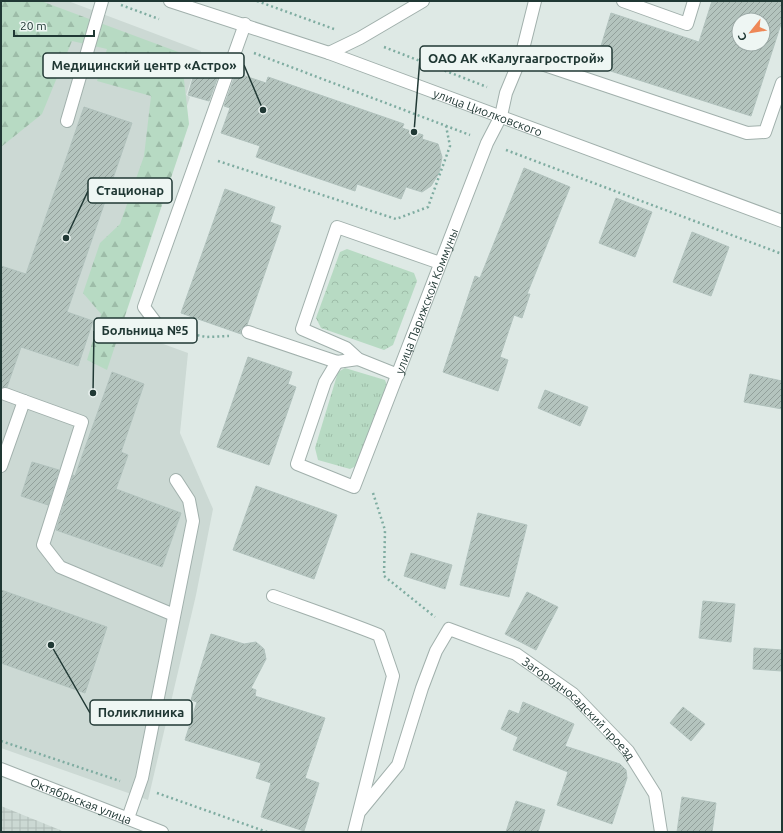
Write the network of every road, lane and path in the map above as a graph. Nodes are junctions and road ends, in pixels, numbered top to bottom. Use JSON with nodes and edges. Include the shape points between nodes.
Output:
{"nodes":[{"id":1,"x":102,"y":1,"type":"edge"},
{"id":2,"x":170,"y":1,"type":"edge"},
{"id":3,"x":423,"y":1,"type":"edge"},
{"id":4,"x":535,"y":1,"type":"edge"},
{"id":5,"x":623,"y":1,"type":"edge"},
{"id":6,"x":694,"y":1,"type":"edge"},
{"id":7,"x":116,"y":4,"type":"dead end"},
{"id":8,"x":162,"y":20,"type":"dead end"},
{"id":9,"x":245,"y":24,"type":"junction"},
{"id":10,"x":237,"y":46,"type":"junction"},
{"id":11,"x":329,"y":53,"type":"junction"},
{"id":12,"x":521,"y":58,"type":"junction"},
{"id":13,"x":782,"y":83,"type":"edge"},
{"id":14,"x":501,"y":116,"type":"junction"},
{"id":15,"x":67,"y":121,"type":"dead end"},
{"id":16,"x":446,"y":126,"type":"junction"},
{"id":17,"x":487,"y":142,"type":"junction"},
{"id":18,"x":234,"y":166,"type":"dead end"},
{"id":19,"x":782,"y":221,"type":"edge"},
{"id":20,"x":782,"y":254,"type":"edge"},
{"id":21,"x":440,"y":263,"type":"junction"},
{"id":22,"x":156,"y":323,"type":"joint"},
{"id":23,"x":248,"y":332,"type":"joint"},
{"id":24,"x":358,"y":359,"type":"junction"},
{"id":25,"x":337,"y":362,"type":"junction"},
{"id":26,"x":398,"y":375,"type":"junction"},
{"id":27,"x":5,"y":394,"type":"dead end"},
{"id":28,"x":24,"y":402,"type":"junction"},
{"id":29,"x":1,"y":466,"type":"edge"},
{"id":30,"x":176,"y":480,"type":"dead end"},
{"id":31,"x":375,"y":493,"type":"dead end"},
{"id":32,"x":273,"y":596,"type":"dead end"},
{"id":33,"x":174,"y":616,"type":"junction"},
{"id":34,"x":449,"y":629,"type":"junction"},
{"id":35,"x":1,"y":770,"type":"edge"},
{"id":36,"x":361,"y":810,"type":"junction"},
{"id":37,"x":128,"y":818,"type":"junction"},
{"id":38,"x":162,"y":832,"type":"edge"},
{"id":39,"x":354,"y":832,"type":"edge"},
{"id":40,"x":661,"y":832,"type":"edge"}],
"edges":[{"from":1,"to":15,"type":"street"},
{"from":2,"to":9,"type":"street","name":"улица Циолковского"},
{"from":3,"to":11,"type":"street"},
{"from":4,"to":12,"type":"street","name":"улица Парижской Коммуны"},
{"from":5,"to":6,"type":"street","via":[[688,24]]},
{"from":7,"to":8,"type":"path"},
{"from":9,"to":10,"type":"street"},
{"from":9,"to":11,"type":"street","name":"улица Циолковского"},
{"from":10,"to":16,"type":"path"},
{"from":10,"to":22,"type":"street","via":[[144,307]]},
{"from":11,"to":14,"type":"street","name":"улица Циолковского"},
{"from":12,"to":13,"type":"street","via":[[746,133],[765,132]]},
{"from":12,"to":14,"type":"street","name":"улица Парижской Коммуны","via":[[506,93]]},
{"from":14,"to":17,"type":"street","name":"улица Парижской Коммуны"},
{"from":14,"to":19,"type":"street","name":"улица Циолковского"},
{"from":16,"to":17,"type":"path"},
{"from":16,"to":18,"type":"path","via":[[450,146],[428,207],[396,219]]},
{"from":17,"to":20,"type":"path"},
{"from":17,"to":21,"type":"street","name":"улица Парижской Коммуны"},
{"from":21,"to":24,"type":"street","via":[[337,227],[302,329],[346,348]]},
{"from":21,"to":26,"type":"street","name":"улица Парижской Коммуны"},
{"from":22,"to":23,"type":"path","via":[[178,332],[206,337],[224,337]]},
{"from":23,"to":25,"type":"street"},
{"from":24,"to":25,"type":"street"},
{"from":24,"to":26,"type":"street"},
{"from":25,"to":26,"type":"street","name":"улица Парижской Коммуны","via":[[325,382],[297,464],[354,488]]},
{"from":27,"to":28,"type":"street"},
{"from":28,"to":29,"type":"street"},
{"from":28,"to":33,"type":"street","via":[[82,422],[43,545],[60,567]]},
{"from":30,"to":33,"type":"street","via":[[189,500],[193,521]]},
{"from":31,"to":34,"type":"path","via":[[385,530],[384,576]]},
{"from":32,"to":36,"type":"street","via":[[379,635],[393,676]]},
{"from":33,"to":37,"type":"street","via":[[142,778]]},
{"from":34,"to":36,"type":"street","via":[[436,651],[422,688],[398,765]]},
{"from":34,"to":40,"type":"street","name":"Загородносадский проезд","via":[[516,654],[573,694],[628,751],[655,794]]},
{"from":35,"to":37,"type":"street","name":"Октябрьская улица"},
{"from":36,"to":39,"type":"street"},
{"from":37,"to":38,"type":"street","name":"Октябрьская улица"}]}
